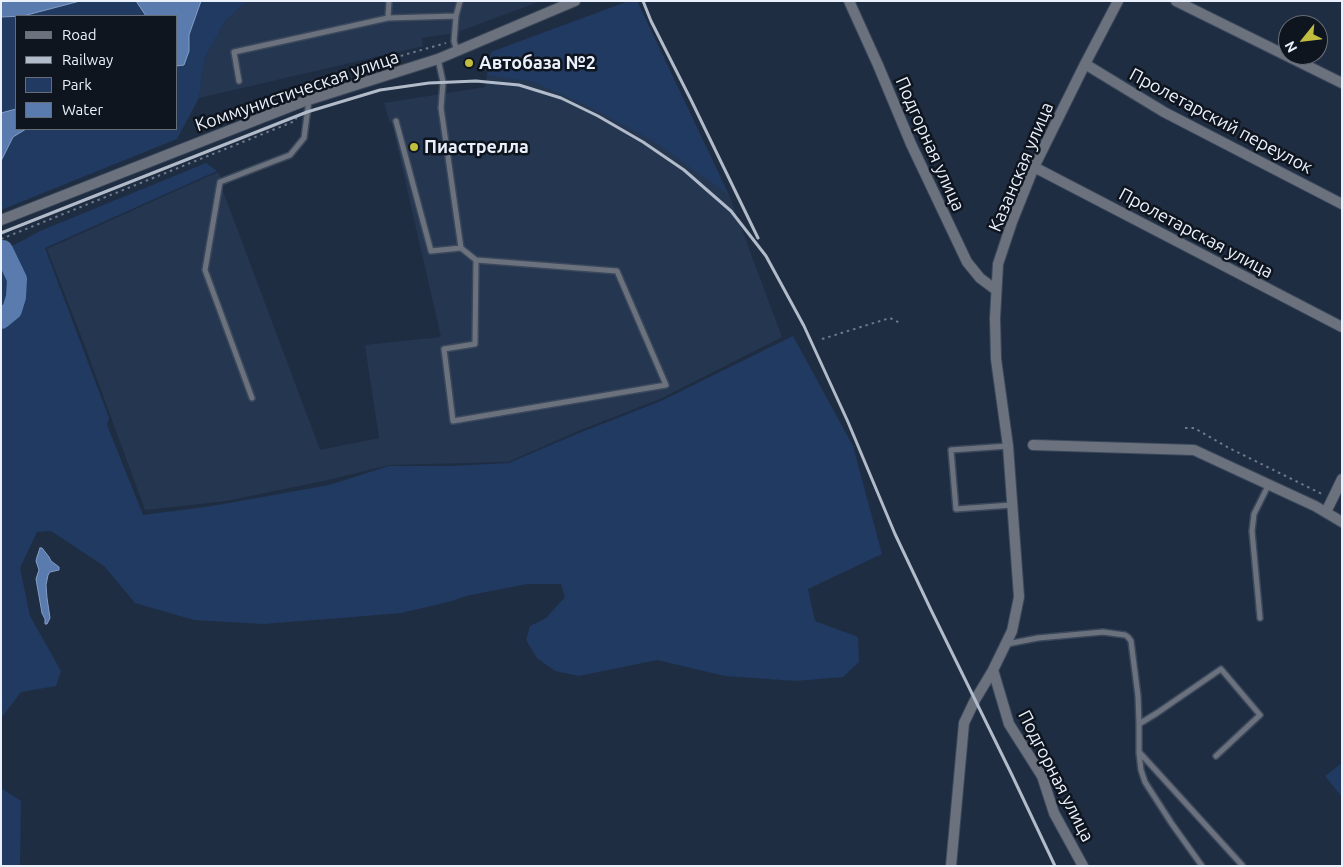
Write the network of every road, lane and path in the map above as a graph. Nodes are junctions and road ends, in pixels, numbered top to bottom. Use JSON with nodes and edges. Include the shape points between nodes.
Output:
{"nodes":[{"id":1,"x":389,"y":1,"type":"edge"},
{"id":2,"x":460,"y":1,"type":"edge"},
{"id":3,"x":575,"y":1,"type":"edge"},
{"id":4,"x":849,"y":1,"type":"edge"},
{"id":5,"x":1118,"y":1,"type":"edge"},
{"id":6,"x":1176,"y":1,"type":"edge"},
{"id":7,"x":456,"y":16,"type":"junction"},
{"id":8,"x":388,"y":18,"type":"junction"},
{"id":9,"x":457,"y":51,"type":"junction"},
{"id":10,"x":438,"y":59,"type":"junction"},
{"id":11,"x":1085,"y":64,"type":"junction"},
{"id":12,"x":239,"y":81,"type":"dead end"},
{"id":13,"x":1342,"y":82,"type":"edge"},
{"id":14,"x":310,"y":100,"type":"junction"},
{"id":15,"x":295,"y":121,"type":"dead end"},
{"id":16,"x":396,"y":121,"type":"dead end"},
{"id":17,"x":1034,"y":167,"type":"junction"},
{"id":18,"x":1342,"y":204,"type":"edge"},
{"id":19,"x":1,"y":220,"type":"edge"},
{"id":20,"x":1,"y":239,"type":"edge"},
{"id":21,"x":462,"y":248,"type":"junction"},
{"id":22,"x":476,"y":260,"type":"junction"},
{"id":23,"x":996,"y":290,"type":"junction"},
{"id":24,"x":900,"y":323,"type":"dead end"},
{"id":25,"x":1342,"y":327,"type":"edge"},
{"id":26,"x":822,"y":339,"type":"dead end"},
{"id":27,"x":252,"y":398,"type":"dead end"},
{"id":28,"x":1185,"y":428,"type":"dead end"},
{"id":29,"x":1033,"y":445,"type":"dead end"},
{"id":30,"x":1008,"y":446,"type":"junction"},
{"id":31,"x":1342,"y":479,"type":"edge"},
{"id":32,"x":1269,"y":484,"type":"junction"},
{"id":33,"x":1332,"y":499,"type":"junction"},
{"id":34,"x":1012,"y":506,"type":"junction"},
{"id":35,"x":1326,"y":512,"type":"junction"},
{"id":36,"x":1342,"y":522,"type":"edge"},
{"id":37,"x":1260,"y":618,"type":"dead end"},
{"id":38,"x":1005,"y":644,"type":"junction"},
{"id":39,"x":993,"y":670,"type":"junction"},
{"id":40,"x":1139,"y":724,"type":"junction"},
{"id":41,"x":1140,"y":753,"type":"junction"},
{"id":42,"x":1216,"y":756,"type":"dead end"},
{"id":43,"x":951,"y":866,"type":"edge"},
{"id":44,"x":1083,"y":866,"type":"edge"},
{"id":45,"x":1202,"y":866,"type":"edge"},
{"id":46,"x":1241,"y":866,"type":"edge"}],
"edges":[{"from":1,"to":8,"type":"lane"},
{"from":2,"to":7,"type":"lane"},
{"from":3,"to":9,"type":"street","name":"Коммунистическая улица"},
{"from":4,"to":23,"type":"street","name":"Подгорная улица","via":[[967,262]]},
{"from":5,"to":11,"type":"street","name":"Казанская улица"},
{"from":6,"to":13,"type":"street"},
{"from":7,"to":8,"type":"lane"},
{"from":7,"to":9,"type":"lane","via":[[454,41]]},
{"from":8,"to":12,"type":"lane","via":[[234,52]]},
{"from":9,"to":10,"type":"street","name":"Коммунистическая улица"},
{"from":10,"to":14,"type":"street","name":"Коммунистическая улица"},
{"from":10,"to":21,"type":"lane","via":[[443,82],[441,108]]},
{"from":11,"to":17,"type":"street","name":"Казанская улица"},
{"from":11,"to":18,"type":"street","name":"Пролетарский переулок","via":[[1164,112]]},
{"from":14,"to":19,"type":"street","name":"Коммунистическая улица"},
{"from":14,"to":27,"type":"lane","via":[[304,138],[290,155],[220,182],[205,270]]},
{"from":15,"to":20,"type":"path"},
{"from":16,"to":21,"type":"lane","via":[[431,251]]},
{"from":17,"to":23,"type":"street","name":"Казанская улица","via":[[998,264]]},
{"from":17,"to":25,"type":"street","name":"Пролетарская улица"},
{"from":21,"to":22,"type":"lane"},
{"from":22,"to":22,"type":"lane","via":[[617,271],[666,385],[453,421],[444,349],[475,344]]},
{"from":23,"to":30,"type":"street","name":"Казанская улица","via":[[996,359]]},
{"from":24,"to":26,"type":"path","via":[[890,318]]},
{"from":28,"to":33,"type":"path","via":[[1194,428]]},
{"from":29,"to":32,"type":"street","via":[[1194,450]]},
{"from":30,"to":34,"type":"street","name":"Казанская улица"},
{"from":30,"to":34,"type":"lane","via":[[951,450],[956,509]]},
{"from":31,"to":33,"type":"street"},
{"from":32,"to":35,"type":"street"},
{"from":32,"to":37,"type":"lane","via":[[1254,514],[1252,531]]},
{"from":33,"to":35,"type":"street"},
{"from":34,"to":38,"type":"street","name":"Казанская улица","via":[[1019,597],[1012,630]]},
{"from":35,"to":36,"type":"street"},
{"from":38,"to":39,"type":"street","name":"Казанская улица"},
{"from":38,"to":40,"type":"lane","via":[[1103,632],[1125,635],[1131,641]]},
{"from":39,"to":43,"type":"street","name":"Казанская улица","via":[[964,723]]},
{"from":39,"to":44,"type":"street","name":"Подгорная улица","via":[[1009,724],[1042,776],[1054,813]]},
{"from":40,"to":41,"type":"lane"},
{"from":40,"to":42,"type":"lane","via":[[1221,669],[1260,715]]},
{"from":41,"to":45,"type":"lane","via":[[1147,787]]},
{"from":41,"to":46,"type":"lane"}]}
